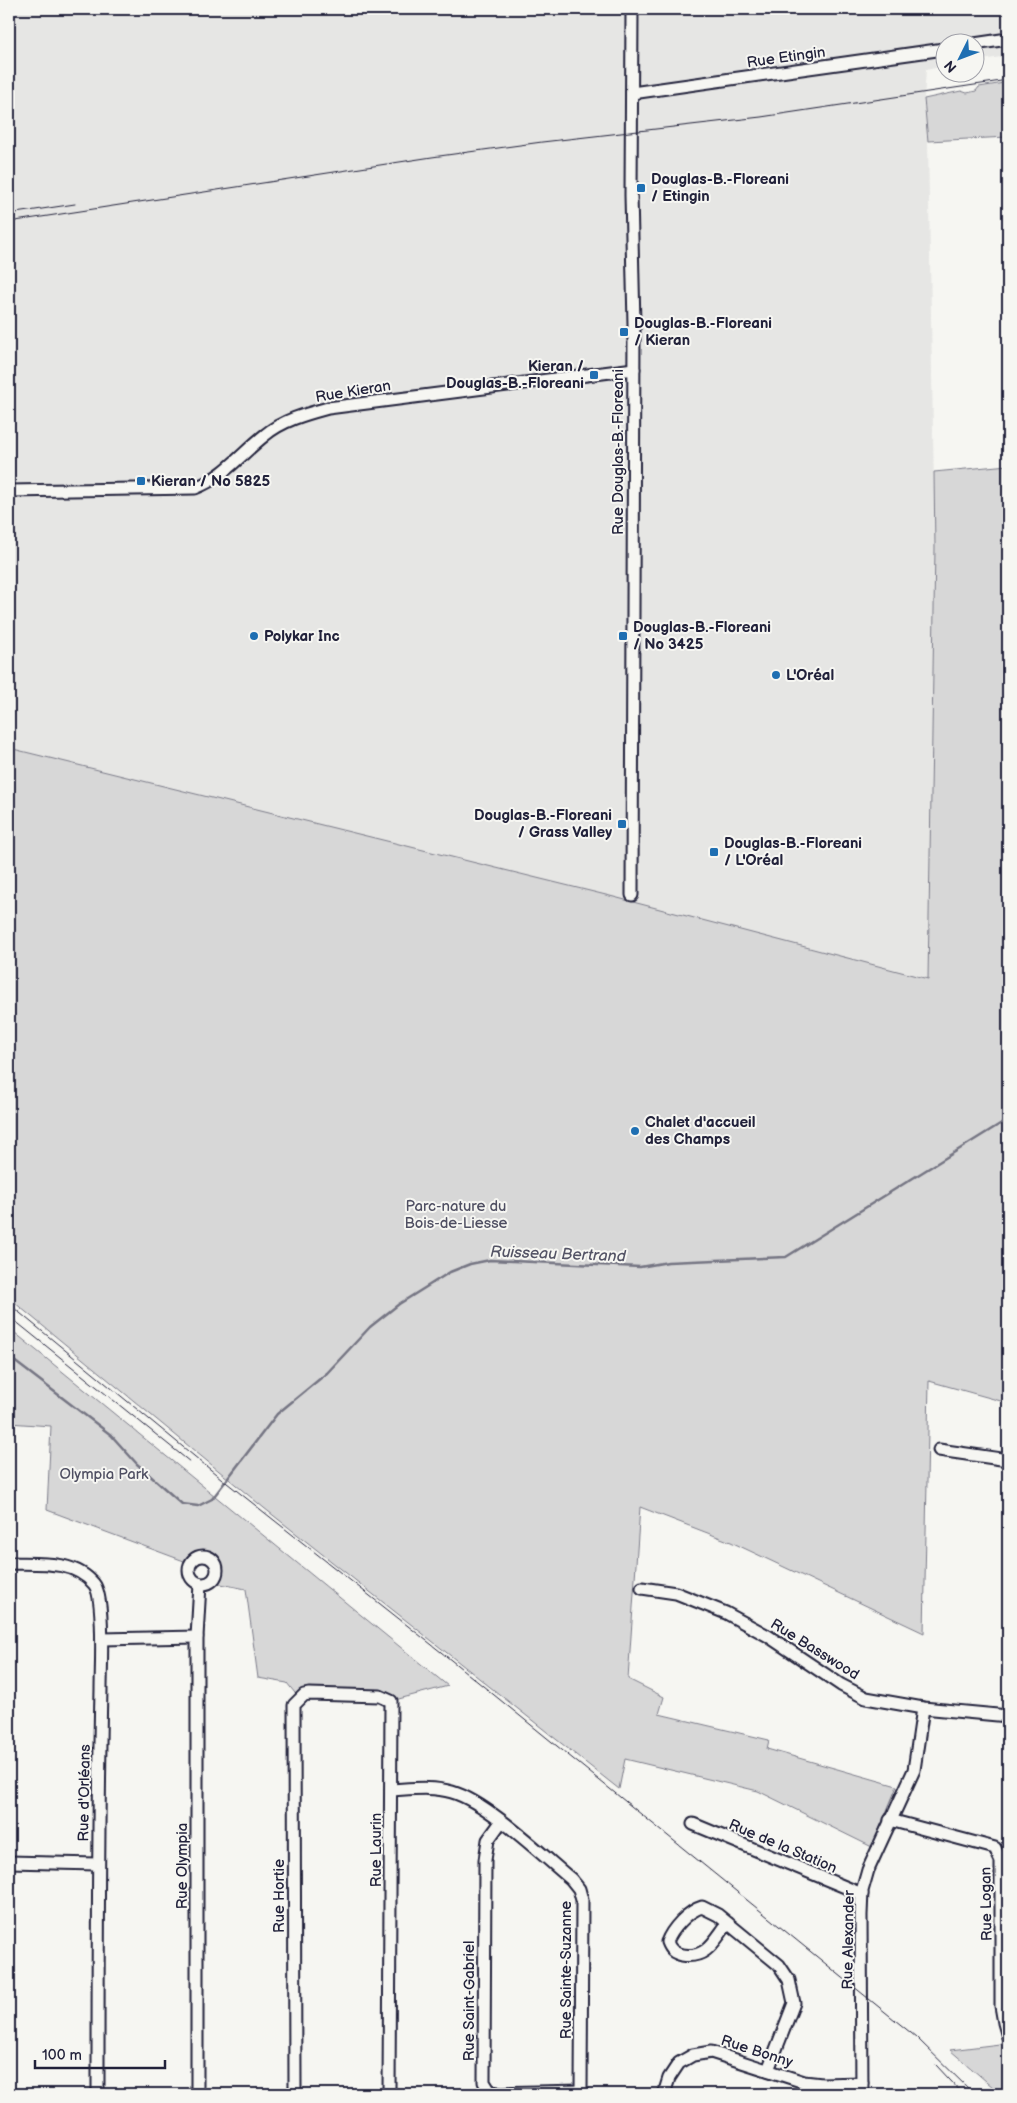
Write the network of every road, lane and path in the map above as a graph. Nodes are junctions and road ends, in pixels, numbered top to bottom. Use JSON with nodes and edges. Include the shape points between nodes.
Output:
{"nodes":[{"id":1,"x":632,"y":9,"type":"edge"},
{"id":2,"x":1008,"y":39,"type":"edge"},
{"id":3,"x":984,"y":43,"type":"edge"},
{"id":4,"x":934,"y":50,"type":"edge"},
{"id":5,"x":632,"y":93,"type":"junction"},
{"id":6,"x":634,"y":368,"type":"junction"},
{"id":7,"x":9,"y":491,"type":"edge"},
{"id":8,"x":632,"y":896,"type":"dead end"},
{"id":9,"x":939,"y":1450,"type":"dead end"},
{"id":10,"x":1008,"y":1460,"type":"edge"},
{"id":11,"x":9,"y":1563,"type":"edge"},
{"id":12,"x":200,"y":1584,"type":"dead end"},
{"id":13,"x":642,"y":1588,"type":"dead end"},
{"id":14,"x":197,"y":1637,"type":"junction"},
{"id":15,"x":102,"y":1639,"type":"junction"},
{"id":16,"x":299,"y":1698,"type":"joint"},
{"id":17,"x":923,"y":1708,"type":"junction"},
{"id":18,"x":1008,"y":1716,"type":"edge"},
{"id":19,"x":391,"y":1790,"type":"junction"},
{"id":20,"x":890,"y":1820,"type":"junction"},
{"id":21,"x":501,"y":1822,"type":"junction"},
{"id":22,"x":693,"y":1824,"type":"dead end"},
{"id":23,"x":9,"y":1862,"type":"edge"},
{"id":24,"x":97,"y":1864,"type":"junction"},
{"id":25,"x":862,"y":1894,"type":"junction"},
{"id":26,"x":728,"y":1924,"type":"junction"},
{"id":27,"x":1005,"y":1929,"type":"edge"},
{"id":28,"x":1008,"y":2037,"type":"edge"},
{"id":29,"x":768,"y":2070,"type":"junction"},
{"id":30,"x":862,"y":2089,"type":"edge"},
{"id":31,"x":581,"y":2093,"type":"edge"},
{"id":32,"x":98,"y":2094,"type":"edge"},
{"id":33,"x":197,"y":2094,"type":"edge"},
{"id":34,"x":295,"y":2094,"type":"edge"},
{"id":35,"x":389,"y":2094,"type":"edge"},
{"id":36,"x":664,"y":2094,"type":"edge"}],
"edges":[{"from":1,"to":5,"type":"street","name":"Rue Douglas-B.-Floreani"},
{"from":2,"to":3,"type":"street"},
{"from":4,"to":5,"type":"street","name":"Rue Etingin"},
{"from":5,"to":6,"type":"street","name":"Rue Douglas-B.-Floreani"},
{"from":6,"to":7,"type":"street","name":"Rue Kieran","via":[[328,408],[281,424],[265,434],[221,475],[194,488]]},
{"from":6,"to":8,"type":"street","name":"Rue Douglas-B.-Floreani"},
{"from":9,"to":10,"type":"street"},
{"from":11,"to":15,"type":"street","name":"Rue d'Orléans","via":[[63,1566],[87,1577],[96,1585],[100,1599]]},
{"from":12,"to":14,"type":"street","name":"Rue Olympia"},
{"from":13,"to":17,"type":"street","name":"Rue Basswood","via":[[676,1593],[726,1613],[866,1698]]},
{"from":14,"to":15,"type":"street"},
{"from":14,"to":33,"type":"street","name":"Rue Olympia"},
{"from":15,"to":24,"type":"street","name":"Rue d'Orléans"},
{"from":16,"to":19,"type":"street","name":"Rue Laurin","via":[[304,1694],[380,1696],[390,1701]]},
{"from":16,"to":34,"type":"street","name":"Rue Hortie","via":[[294,1705]]},
{"from":17,"to":18,"type":"street","name":"Rue Basswood"},
{"from":17,"to":20,"type":"street","name":"Rue Alexander","via":[[914,1770]]},
{"from":19,"to":21,"type":"street","name":"Rue Sainte-Suzanne","via":[[450,1791],[467,1797]]},
{"from":19,"to":35,"type":"street","name":"Rue Laurin"},
{"from":20,"to":25,"type":"street","name":"Rue Alexander","via":[[868,1870]]},
{"from":20,"to":27,"type":"street","name":"Rue Logan","via":[[995,1848],[1001,1861]]},
{"from":21,"to":31,"type":"street","name":"Rue Sainte-Suzanne","via":[[572,1879],[579,1889],[582,1900]]},
{"from":21,"to":31,"type":"street","name":"Rue Saint-Gabriel","via":[[488,1840],[485,1860],[484,2082],[489,2090],[496,2093]]},
{"from":22,"to":25,"type":"street","name":"Rue de la Station"},
{"from":23,"to":24,"type":"street"},
{"from":24,"to":32,"type":"street","name":"Rue d'Orléans"},
{"from":25,"to":30,"type":"street","name":"Rue Alexander"},
{"from":26,"to":26,"type":"street","via":[[709,1910],[695,1909],[667,1942],[678,1954],[698,1955]]},
{"from":26,"to":29,"type":"street","via":[[779,1965],[789,1980],[794,2003]]},
{"from":27,"to":28,"type":"street","name":"Rue Logan","via":[[1001,2006]]},
{"from":29,"to":30,"type":"street","name":"Rue Bonny","via":[[804,2082]]},
{"from":29,"to":36,"type":"street","name":"Rue Bonny","via":[[711,2052],[693,2055],[679,2063]]}]}
